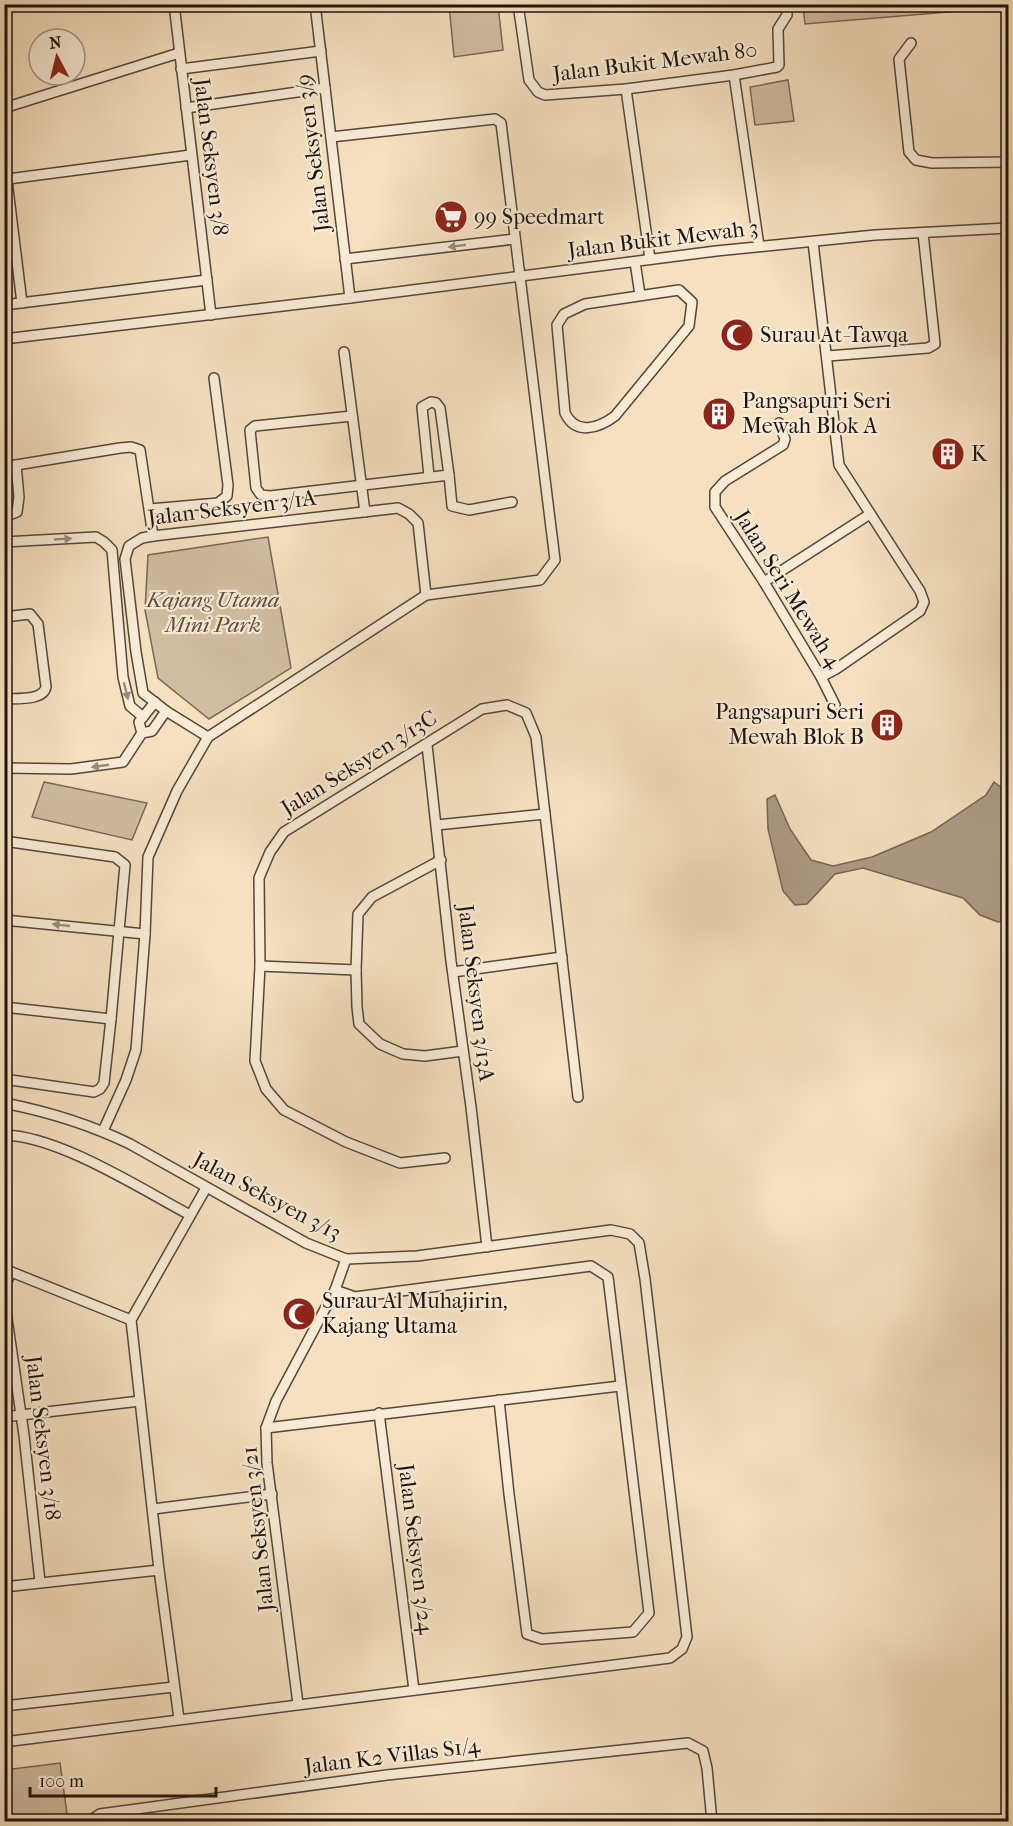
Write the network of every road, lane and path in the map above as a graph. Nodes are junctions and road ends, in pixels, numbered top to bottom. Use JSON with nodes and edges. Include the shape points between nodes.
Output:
{"nodes":[{"id":1,"x":174,"y":4,"type":"edge"},
{"id":2,"x":315,"y":4,"type":"edge"},
{"id":3,"x":518,"y":4,"type":"edge"},
{"id":4,"x":786,"y":4,"type":"edge"},
{"id":5,"x":911,"y":43,"type":"dead end"},
{"id":6,"x":1007,"y":43,"type":"edge"},
{"id":7,"x":321,"y":51,"type":"junction"},
{"id":8,"x":179,"y":53,"type":"junction"},
{"id":9,"x":1008,"y":56,"type":"edge"},
{"id":10,"x":181,"y":69,"type":"junction"},
{"id":11,"x":734,"y":75,"type":"junction"},
{"id":12,"x":325,"y":88,"type":"junction"},
{"id":13,"x":626,"y":89,"type":"junction"},
{"id":14,"x":4,"y":108,"type":"edge"},
{"id":15,"x":186,"y":108,"type":"junction"},
{"id":16,"x":331,"y":137,"type":"junction"},
{"id":17,"x":191,"y":155,"type":"junction"},
{"id":18,"x":4,"y":156,"type":"edge"},
{"id":19,"x":1008,"y":162,"type":"edge"},
{"id":20,"x":8,"y":179,"type":"junction"},
{"id":21,"x":1008,"y":228,"type":"edge"},
{"id":22,"x":923,"y":232,"type":"junction"},
{"id":23,"x":515,"y":239,"type":"junction"},
{"id":24,"x":813,"y":242,"type":"junction"},
{"id":25,"x":759,"y":246,"type":"junction"},
{"id":26,"x":345,"y":259,"type":"junction"},
{"id":27,"x":650,"y":260,"type":"junction"},
{"id":28,"x":635,"y":261,"type":"junction"},
{"id":29,"x":519,"y":277,"type":"junction"},
{"id":30,"x":207,"y":280,"type":"junction"},
{"id":31,"x":640,"y":295,"type":"junction"},
{"id":32,"x":350,"y":298,"type":"junction"},
{"id":33,"x":22,"y":303,"type":"junction"},
{"id":34,"x":4,"y":305,"type":"edge"},
{"id":35,"x":211,"y":315,"type":"junction"},
{"id":36,"x":4,"y":339,"type":"edge"},
{"id":37,"x":344,"y":352,"type":"dead end"},
{"id":38,"x":828,"y":356,"type":"junction"},
{"id":39,"x":214,"y":378,"type":"dead end"},
{"id":40,"x":352,"y":416,"type":"junction"},
{"id":41,"x":779,"y":423,"type":"dead end"},
{"id":42,"x":16,"y":465,"type":"junction"},
{"id":43,"x":4,"y":467,"type":"edge"},
{"id":44,"x":449,"y":475,"type":"junction"},
{"id":45,"x":429,"y":476,"type":"junction"},
{"id":46,"x":361,"y":485,"type":"junction"},
{"id":47,"x":512,"y":502,"type":"dead end"},
{"id":48,"x":150,"y":508,"type":"junction"},
{"id":49,"x":364,"y":512,"type":"junction"},
{"id":50,"x":870,"y":514,"type":"junction"},
{"id":51,"x":4,"y":517,"type":"edge"},
{"id":52,"x":153,"y":536,"type":"junction"},
{"id":53,"x":4,"y":542,"type":"edge"},
{"id":54,"x":764,"y":582,"type":"junction"},
{"id":55,"x":426,"y":596,"type":"junction"},
{"id":56,"x":4,"y":617,"type":"edge"},
{"id":57,"x":820,"y":677,"type":"junction"},
{"id":58,"x":4,"y":699,"type":"edge"},
{"id":59,"x":154,"y":702,"type":"junction"},
{"id":60,"x":835,"y":705,"type":"dead end"},
{"id":61,"x":166,"y":711,"type":"junction"},
{"id":62,"x":142,"y":717,"type":"junction"},
{"id":63,"x":142,"y":733,"type":"junction"},
{"id":64,"x":208,"y":737,"type":"junction"},
{"id":65,"x":427,"y":745,"type":"junction"},
{"id":66,"x":4,"y":768,"type":"edge"},
{"id":67,"x":545,"y":814,"type":"junction"},
{"id":68,"x":437,"y":825,"type":"junction"},
{"id":69,"x":4,"y":842,"type":"edge"},
{"id":70,"x":441,"y":860,"type":"junction"},
{"id":71,"x":4,"y":920,"type":"edge"},
{"id":72,"x":118,"y":932,"type":"junction"},
{"id":73,"x":145,"y":934,"type":"junction"},
{"id":74,"x":562,"y":957,"type":"junction"},
{"id":75,"x":260,"y":966,"type":"junction"},
{"id":76,"x":356,"y":970,"type":"junction"},
{"id":77,"x":453,"y":972,"type":"junction"},
{"id":78,"x":4,"y":1007,"type":"edge"},
{"id":79,"x":111,"y":1019,"type":"junction"},
{"id":80,"x":463,"y":1051,"type":"junction"},
{"id":81,"x":4,"y":1079,"type":"edge"},
{"id":82,"x":578,"y":1096,"type":"dead end"},
{"id":83,"x":4,"y":1103,"type":"edge"},
{"id":84,"x":103,"y":1131,"type":"junction"},
{"id":85,"x":4,"y":1136,"type":"edge"},
{"id":86,"x":445,"y":1158,"type":"dead end"},
{"id":87,"x":206,"y":1188,"type":"junction"},
{"id":88,"x":190,"y":1215,"type":"junction"},
{"id":89,"x":487,"y":1247,"type":"junction"},
{"id":90,"x":346,"y":1259,"type":"junction"},
{"id":91,"x":8,"y":1271,"type":"edge"},
{"id":92,"x":4,"y":1288,"type":"edge"},
{"id":93,"x":335,"y":1290,"type":"junction"},
{"id":94,"x":4,"y":1298,"type":"edge"},
{"id":95,"x":131,"y":1320,"type":"junction"},
{"id":96,"x":620,"y":1386,"type":"junction"},
{"id":97,"x":500,"y":1400,"type":"junction"},
{"id":98,"x":140,"y":1401,"type":"junction"},
{"id":99,"x":379,"y":1413,"type":"junction"},
{"id":100,"x":21,"y":1415,"type":"junction"},
{"id":101,"x":4,"y":1417,"type":"edge"},
{"id":102,"x":266,"y":1428,"type":"junction"},
{"id":103,"x":272,"y":1494,"type":"junction"},
{"id":104,"x":153,"y":1509,"type":"junction"},
{"id":105,"x":159,"y":1570,"type":"junction"},
{"id":106,"x":40,"y":1582,"type":"junction"},
{"id":107,"x":4,"y":1587,"type":"edge"},
{"id":108,"x":174,"y":1687,"type":"junction"},
{"id":109,"x":414,"y":1690,"type":"junction"},
{"id":110,"x":298,"y":1704,"type":"junction"},
{"id":111,"x":4,"y":1706,"type":"edge"},
{"id":112,"x":179,"y":1719,"type":"junction"},
{"id":113,"x":4,"y":1742,"type":"edge"},
{"id":114,"x":88,"y":1821,"type":"edge"},
{"id":115,"x":712,"y":1821,"type":"edge"}],
"edges":[{"from":1,"to":8,"type":"street","name":"Jalan Seksyen 3/8"},
{"from":2,"to":7,"type":"street","name":"Jalan Seksyen 3/9"},
{"from":3,"to":13,"type":"street","name":"Jalan Bukit Mewah 80","via":[[530,80],[538,92],[555,95]]},
{"from":4,"to":11,"type":"street","name":"Jalan Bukit Mewah 80","via":[[787,15],[778,29],[779,65]]},
{"from":5,"to":19,"type":"street","via":[[899,59],[909,152],[916,160],[932,163]]},
{"from":6,"to":9,"type":"street"},
{"from":7,"to":10,"type":"street"},
{"from":7,"to":12,"type":"street","name":"Jalan Seksyen 3/9"},
{"from":8,"to":10,"type":"street","name":"Jalan Seksyen 3/8"},
{"from":8,"to":14,"type":"street"},
{"from":10,"to":15,"type":"street","name":"Jalan Seksyen 3/8"},
{"from":11,"to":13,"type":"street","name":"Jalan Bukit Mewah 80"},
{"from":11,"to":25,"type":"street"},
{"from":12,"to":15,"type":"street"},
{"from":12,"to":16,"type":"street","name":"Jalan Seksyen 3/9"},
{"from":13,"to":27,"type":"street"},
{"from":15,"to":17,"type":"street","name":"Jalan Seksyen 3/8"},
{"from":16,"to":23,"type":"street","via":[[495,119],[501,123],[503,134]]},
{"from":16,"to":26,"type":"street","name":"Jalan Seksyen 3/9"},
{"from":17,"to":20,"type":"street"},
{"from":17,"to":30,"type":"street","name":"Jalan Seksyen 3/8"},
{"from":18,"to":20,"type":"street"},
{"from":20,"to":33,"type":"street"},
{"from":21,"to":22,"type":"street","name":"Jalan Bukit Mewah 3"},
{"from":22,"to":24,"type":"street","name":"Jalan Bukit Mewah 3"},
{"from":22,"to":38,"type":"street","via":[[935,344],[928,348]]},
{"from":23,"to":26,"type":"street","one_way":true},
{"from":23,"to":29,"type":"street"},
{"from":24,"to":25,"type":"street","name":"Jalan Bukit Mewah 3"},
{"from":24,"to":38,"type":"street"},
{"from":25,"to":27,"type":"street","name":"Jalan Bukit Mewah 3"},
{"from":26,"to":32,"type":"street","name":"Jalan Seksyen 3/9"},
{"from":27,"to":28,"type":"street","name":"Jalan Bukit Mewah 3"},
{"from":28,"to":29,"type":"street","name":"Jalan Bukit Mewah 3"},
{"from":28,"to":31,"type":"street"},
{"from":29,"to":32,"type":"street","name":"Jalan Bukit Mewah 3"},
{"from":29,"to":55,"type":"street","via":[[555,560],[540,580]]},
{"from":30,"to":33,"type":"street"},
{"from":30,"to":35,"type":"street","name":"Jalan Seksyen 3/8"},
{"from":31,"to":31,"type":"street","via":[[679,290],[692,302],[689,326],[615,416],[593,428],[569,422],[556,325],[564,314],[585,304]]},
{"from":32,"to":35,"type":"street","name":"Jalan Bukit Mewah 3"},
{"from":33,"to":34,"type":"street"},
{"from":35,"to":36,"type":"street","name":"Jalan Bukit Mewah 3"},
{"from":37,"to":40,"type":"street"},
{"from":38,"to":50,"type":"street","via":[[840,465]]},
{"from":39,"to":48,"type":"street","via":[[227,496],[218,503]]},
{"from":40,"to":46,"type":"street"},
{"from":40,"to":46,"type":"street","via":[[255,426],[250,430],[256,488],[261,495],[270,496]]},
{"from":41,"to":54,"type":"street","name":"Jalan Seri Mewah 4","via":[[785,439],[783,445],[725,481],[715,492],[715,507]]},
{"from":42,"to":43,"type":"street"},
{"from":42,"to":48,"type":"street","via":[[131,447],[140,450]]},
{"from":42,"to":51,"type":"street","via":[[17,512]]},
{"from":44,"to":45,"type":"street"},
{"from":44,"to":45,"type":"street","via":[[440,408],[431,402],[422,407]]},
{"from":44,"to":47,"type":"street","via":[[452,506],[469,510]]},
{"from":45,"to":46,"type":"street"},
{"from":46,"to":49,"type":"street"},
{"from":48,"to":52,"type":"street"},
{"from":49,"to":52,"type":"street","name":"Jalan Seksyen 3/1A"},
{"from":49,"to":55,"type":"street","name":"Jalan Seksyen 3/1A","via":[[398,508],[418,523]]},
{"from":50,"to":54,"type":"street"},
{"from":50,"to":57,"type":"street","via":[[924,602],[920,611]]},
{"from":52,"to":59,"type":"street","name":"Jalan Seksyen 3/1A","via":[[129,546],[125,559],[143,693]]},
{"from":53,"to":62,"type":"street","one_way":true,"via":[[96,537],[112,550],[123,677],[130,706]]},
{"from":54,"to":57,"type":"street","name":"Jalan Seri Mewah 4"},
{"from":55,"to":64,"type":"street"},
{"from":56,"to":58,"type":"street","via":[[30,614],[35,618],[46,687],[40,696]]},
{"from":57,"to":60,"type":"street","name":"Jalan Seri Mewah 4"},
{"from":59,"to":61,"type":"street","name":"Jalan Seksyen 3/1A"},
{"from":59,"to":62,"type":"street"},
{"from":61,"to":63,"type":"street","via":[[152,731]]},
{"from":61,"to":64,"type":"street","name":"Jalan Seksyen 3/1A"},
{"from":62,"to":63,"type":"street"},
{"from":63,"to":66,"type":"street","one_way":true,"via":[[123,762],[70,769]]},
{"from":64,"to":73,"type":"street","via":[[177,791],[148,857]]},
{"from":65,"to":67,"type":"street","name":"Jalan Seksyen 3/13C","via":[[482,709],[507,705],[526,713],[536,736]]},
{"from":65,"to":68,"type":"street","name":"Jalan Seksyen 3/13A"},
{"from":65,"to":75,"type":"street","name":"Jalan Seksyen 3/13C","via":[[284,832],[259,878]]},
{"from":67,"to":68,"type":"street"},
{"from":67,"to":74,"type":"street","name":"Jalan Seksyen 3/13C"},
{"from":68,"to":70,"type":"street","name":"Jalan Seksyen 3/13A"},
{"from":69,"to":72,"type":"street","via":[[115,857],[124,865]]},
{"from":70,"to":76,"type":"street","via":[[372,897],[363,906],[358,914]]},
{"from":70,"to":77,"type":"street","name":"Jalan Seksyen 3/13A"},
{"from":72,"to":71,"type":"street","one_way":true},
{"from":72,"to":73,"type":"street"},
{"from":72,"to":79,"type":"street"},
{"from":73,"to":84,"type":"street","via":[[136,1050]]},
{"from":74,"to":77,"type":"street"},
{"from":74,"to":82,"type":"street","name":"Jalan Seksyen 3/13C"},
{"from":75,"to":76,"type":"street"},
{"from":75,"to":86,"type":"street","name":"Jalan Seksyen 3/13C","via":[[255,1061],[266,1089],[284,1110],[346,1142],[400,1163]]},
{"from":76,"to":80,"type":"street","via":[[359,1024],[380,1044],[403,1054],[425,1056]]},
{"from":77,"to":80,"type":"street","name":"Jalan Seksyen 3/13A"},
{"from":78,"to":79,"type":"street"},
{"from":79,"to":81,"type":"street","via":[[104,1083],[100,1089],[94,1092]]},
{"from":80,"to":89,"type":"street","name":"Jalan Seksyen 3/13A"},
{"from":83,"to":84,"type":"street","name":"Jalan Seksyen 3/13","via":[[46,1111]]},
{"from":84,"to":87,"type":"street","name":"Jalan Seksyen 3/13"},
{"from":85,"to":88,"type":"street","via":[[34,1138],[94,1163]]},
{"from":87,"to":88,"type":"street"},
{"from":87,"to":90,"type":"street","name":"Jalan Seksyen 3/13","via":[[306,1243]]},
{"from":88,"to":95,"type":"street"},
{"from":89,"to":90,"type":"street","name":"Jalan Seksyen 3/13","via":[[417,1256]]},
{"from":89,"to":109,"type":"street","name":"Jalan Seksyen 3/13","via":[[611,1230],[630,1234],[639,1242],[687,1637],[682,1649],[670,1658]]},
{"from":90,"to":93,"type":"street","name":"Jalan Seksyen 3/21"},
{"from":91,"to":92,"type":"street"},
{"from":91,"to":95,"type":"street"},
{"from":93,"to":96,"type":"street","via":[[355,1297],[591,1266],[608,1277]]},
{"from":93,"to":102,"type":"street","name":"Jalan Seksyen 3/21","via":[[276,1401]]},
{"from":94,"to":100,"type":"street","name":"Jalan Seksyen 3/18"},
{"from":95,"to":98,"type":"street"},
{"from":96,"to":97,"type":"street"},
{"from":96,"to":97,"type":"street","via":[[650,1613],[633,1632],[542,1639],[527,1634]]},
{"from":97,"to":99,"type":"street"},
{"from":98,"to":100,"type":"street"},
{"from":98,"to":104,"type":"street"},
{"from":99,"to":102,"type":"street"},
{"from":99,"to":109,"type":"street","name":"Jalan Seksyen 3/24"},
{"from":100,"to":101,"type":"street"},
{"from":100,"to":106,"type":"street","name":"Jalan Seksyen 3/18"},
{"from":102,"to":103,"type":"street","name":"Jalan Seksyen 3/21"},
{"from":103,"to":104,"type":"street"},
{"from":103,"to":110,"type":"street","name":"Jalan Seksyen 3/21"},
{"from":104,"to":105,"type":"street"},
{"from":105,"to":106,"type":"street"},
{"from":105,"to":108,"type":"street"},
{"from":106,"to":107,"type":"street"},
{"from":108,"to":111,"type":"street"},
{"from":108,"to":112,"type":"street"},
{"from":109,"to":110,"type":"street"},
{"from":110,"to":112,"type":"street"},
{"from":112,"to":113,"type":"street"},
{"from":114,"to":115,"type":"street","name":"Jalan K2 Villas S1/4","via":[[100,1814],[387,1775],[688,1743],[702,1751],[707,1767]]}]}
